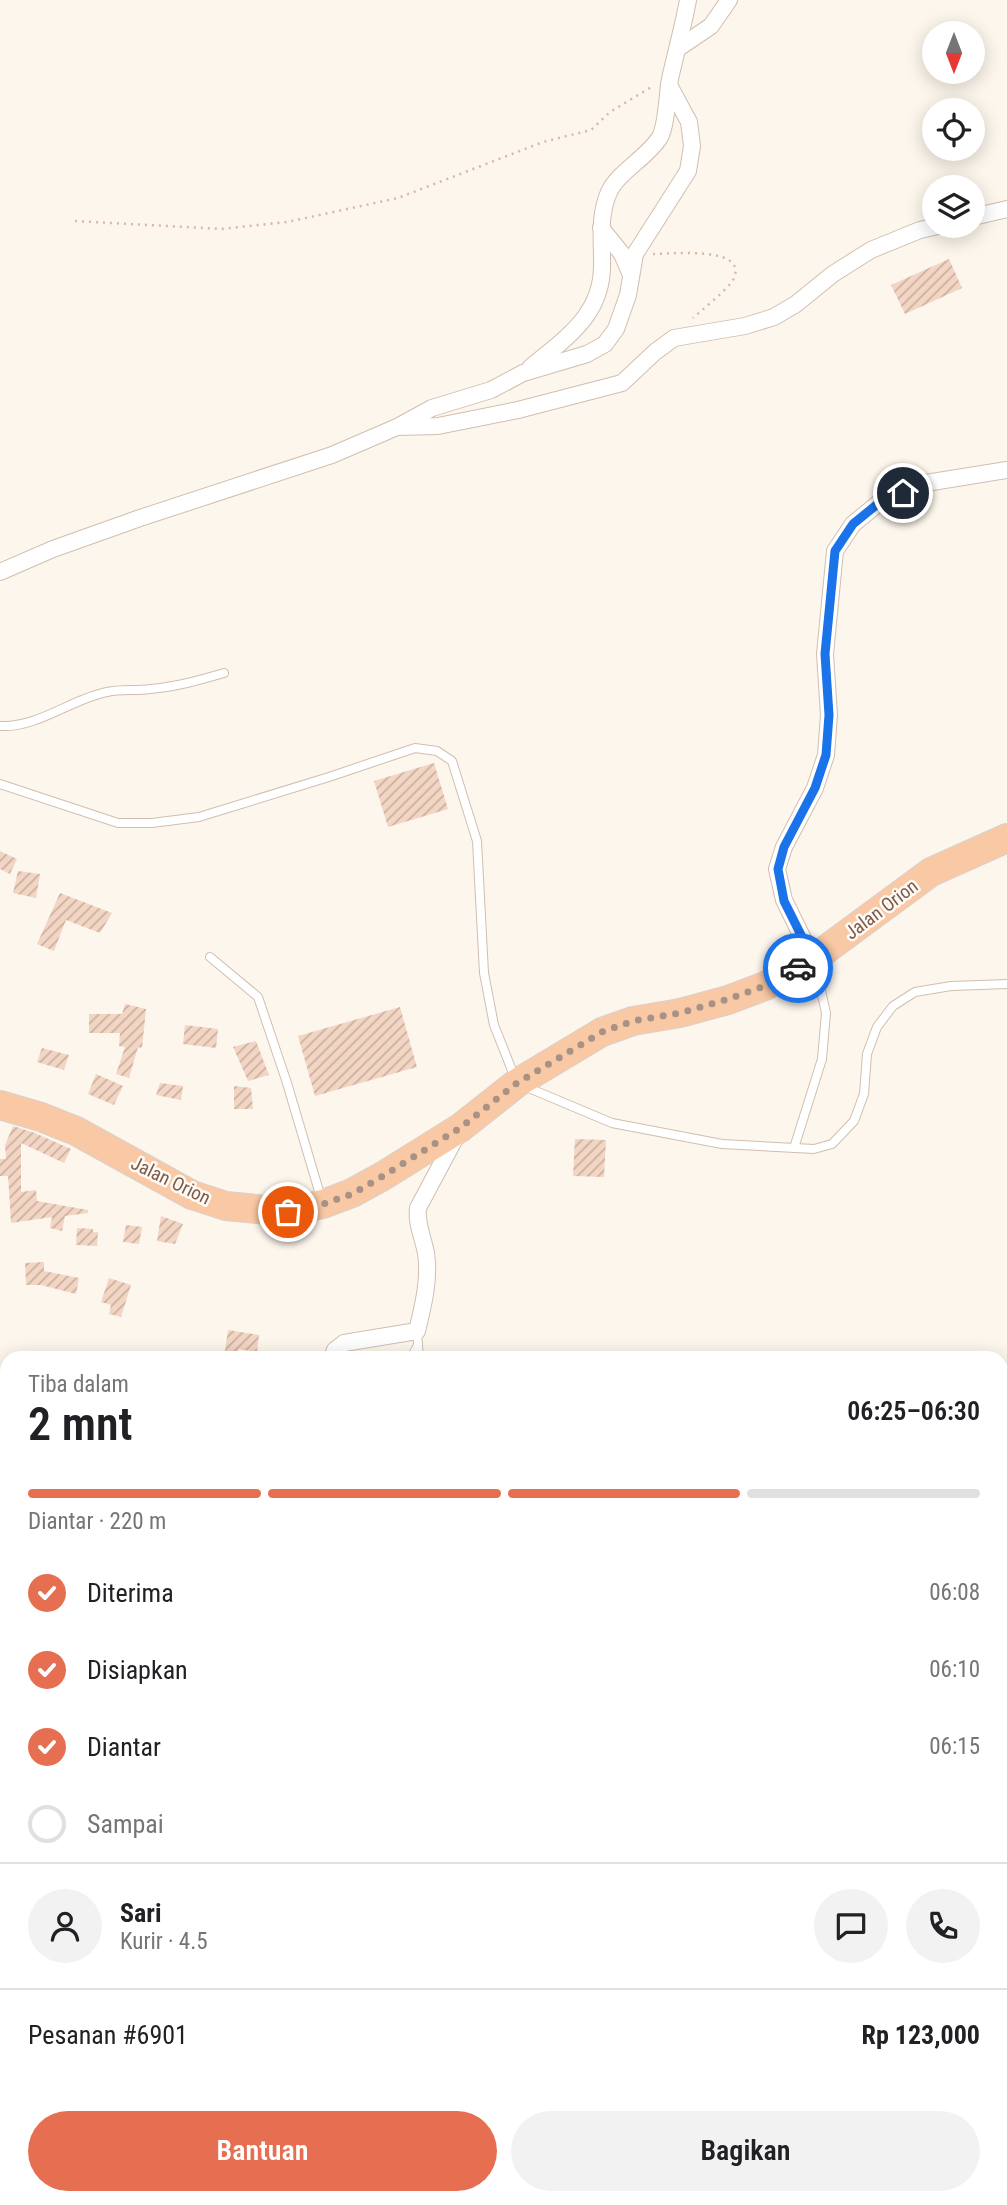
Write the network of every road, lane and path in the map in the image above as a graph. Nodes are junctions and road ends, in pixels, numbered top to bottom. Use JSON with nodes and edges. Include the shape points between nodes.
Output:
{"nodes":[{"id":1,"x":688,"y":0,"type":"edge"},
{"id":2,"x":729,"y":0,"type":"edge"},
{"id":3,"x":680,"y":47,"type":"junction"},
{"id":4,"x":670,"y":80,"type":"junction"},
{"id":5,"x":1007,"y":209,"type":"edge"},
{"id":6,"x":985,"y":214,"type":"edge"},
{"id":7,"x":75,"y":221,"type":"dead end"},
{"id":8,"x":601,"y":228,"type":"junction"},
{"id":9,"x":922,"y":230,"type":"edge"},
{"id":10,"x":635,"y":254,"type":"junction"},
{"id":11,"x":631,"y":275,"type":"junction"},
{"id":12,"x":674,"y":338,"type":"junction"},
{"id":13,"x":523,"y":373,"type":"junction"},
{"id":14,"x":397,"y":427,"type":"junction"},
{"id":15,"x":1007,"y":470,"type":"edge"},
{"id":16,"x":0,"y":572,"type":"edge"},
{"id":17,"x":224,"y":673,"type":"dead end"},
{"id":18,"x":0,"y":726,"type":"edge"},
{"id":19,"x":0,"y":784,"type":"edge"},
{"id":20,"x":1007,"y":838,"type":"edge"},
{"id":21,"x":210,"y":957,"type":"dead end"},
{"id":22,"x":813,"y":959,"type":"junction"},
{"id":23,"x":1007,"y":984,"type":"edge"},
{"id":24,"x":517,"y":1083,"type":"junction"},
{"id":25,"x":0,"y":1105,"type":"edge"},
{"id":26,"x":460,"y":1128,"type":"junction"},
{"id":27,"x":794,"y":1148,"type":"junction"},
{"id":28,"x":323,"y":1204,"type":"junction"},
{"id":29,"x":417,"y":1338,"type":"junction"},
{"id":30,"x":335,"y":1351,"type":"edge"},
{"id":31,"x":413,"y":1351,"type":"edge"},
{"id":32,"x":418,"y":1351,"type":"edge"}],
"edges":[{"from":1,"to":3,"type":"street"},
{"from":2,"to":3,"type":"street","via":[[711,26]]},
{"from":3,"to":4,"type":"street"},
{"from":4,"to":7,"type":"path","via":[[610,112],[591,130],[543,142],[398,198],[287,222],[222,229]]},
{"from":4,"to":8,"type":"street","via":[[661,134],[611,188]]},
{"from":4,"to":10,"type":"street","via":[[689,122],[688,172]]},
{"from":5,"to":6,"type":"street"},
{"from":8,"to":11,"type":"street","via":[[622,254]]},
{"from":8,"to":13,"type":"street","via":[[603,271],[587,317]]},
{"from":9,"to":12,"type":"street","via":[[871,250],[774,317]]},
{"from":10,"to":11,"type":"street"},
{"from":10,"to":12,"type":"path","via":[[698,253],[732,262],[733,279]]},
{"from":11,"to":13,"type":"street","via":[[616,329],[605,344]]},
{"from":12,"to":14,"type":"street","via":[[622,383],[438,426]]},
{"from":13,"to":14,"type":"street","via":[[491,390],[432,408]]},
{"from":14,"to":16,"type":"street","via":[[332,455],[140,518]]},
{"from":15,"to":22,"type":"street","via":[[926,483],[880,502],[853,524],[835,551],[825,654],[826,755],[778,869],[784,901]]},
{"from":17,"to":18,"type":"lane","via":[[152,689],[107,692],[37,719]]},
{"from":19,"to":24,"type":"lane","via":[[118,823],[152,823],[199,817],[415,748],[436,751],[452,761],[477,841],[484,973],[495,1025]]},
{"from":20,"to":22,"type":"highway","name":"Jalan Orion","via":[[931,872]]},
{"from":21,"to":28,"type":"lane","via":[[258,997]]},
{"from":22,"to":24,"type":"highway","name":"Jalan Orion","via":[[765,986],[728,999],[602,1032]]},
{"from":22,"to":27,"type":"lane","via":[[826,1013],[822,1059]]},
{"from":23,"to":27,"type":"lane","via":[[915,992],[893,1006],[877,1027],[867,1054],[864,1094],[854,1121],[832,1144]]},
{"from":24,"to":26,"type":"highway","name":"Jalan Orion"},
{"from":24,"to":27,"type":"lane","via":[[612,1123],[722,1144]]},
{"from":25,"to":28,"type":"highway","name":"Jalan Orion","via":[[76,1131],[192,1195],[226,1206],[288,1212]]},
{"from":26,"to":28,"type":"highway","name":"Jalan Orion","via":[[352,1194]]},
{"from":26,"to":29,"type":"street","via":[[418,1209],[426,1276]]},
{"from":29,"to":30,"type":"street","via":[[344,1343]]},
{"from":29,"to":31,"type":"lane"},
{"from":29,"to":32,"type":"lane"}]}
